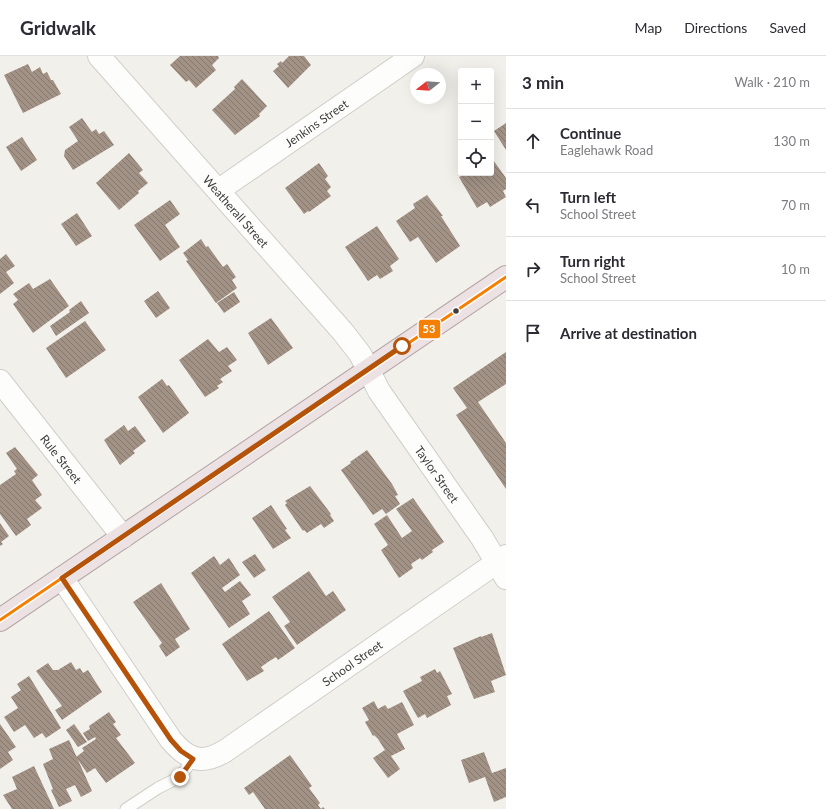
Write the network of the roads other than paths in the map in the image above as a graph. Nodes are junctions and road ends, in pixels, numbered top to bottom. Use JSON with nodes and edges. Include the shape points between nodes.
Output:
{"nodes":[{"id":1,"x":99,"y":56,"type":"edge"},
{"id":2,"x":413,"y":56,"type":"edge"},
{"id":3,"x":219,"y":190,"type":"junction"},
{"id":4,"x":506,"y":278,"type":"edge"},
{"id":5,"x":368,"y":369,"type":"junction"},
{"id":6,"x":0,"y":381,"type":"edge"},
{"id":7,"x":123,"y":536,"type":"junction"},
{"id":8,"x":503,"y":565,"type":"edge"},
{"id":9,"x":62,"y":578,"type":"junction"},
{"id":10,"x":0,"y":620,"type":"edge"},
{"id":11,"x":193,"y":759,"type":"junction"},
{"id":12,"x":126,"y":809,"type":"edge"}],
"edges":[{"from":1,"to":3,"type":"street","name":"Weatherall Street"},
{"from":2,"to":3,"type":"street","name":"Jenkins Street"},
{"from":3,"to":5,"type":"street","name":"Weatherall Street","via":[[343,332]]},
{"from":4,"to":5,"type":"main road"},
{"from":5,"to":7,"type":"main road"},
{"from":5,"to":8,"type":"street","name":"Taylor Street","via":[[387,402]]},
{"from":6,"to":7,"type":"street","name":"Rule Street"},
{"from":7,"to":9,"type":"main road"},
{"from":8,"to":11,"type":"street","name":"School Street","via":[[225,751],[207,760]]},
{"from":9,"to":10,"type":"main road"},
{"from":9,"to":11,"type":"street","via":[[171,740]]},
{"from":11,"to":12,"type":"lane","via":[[180,777]]}]}
